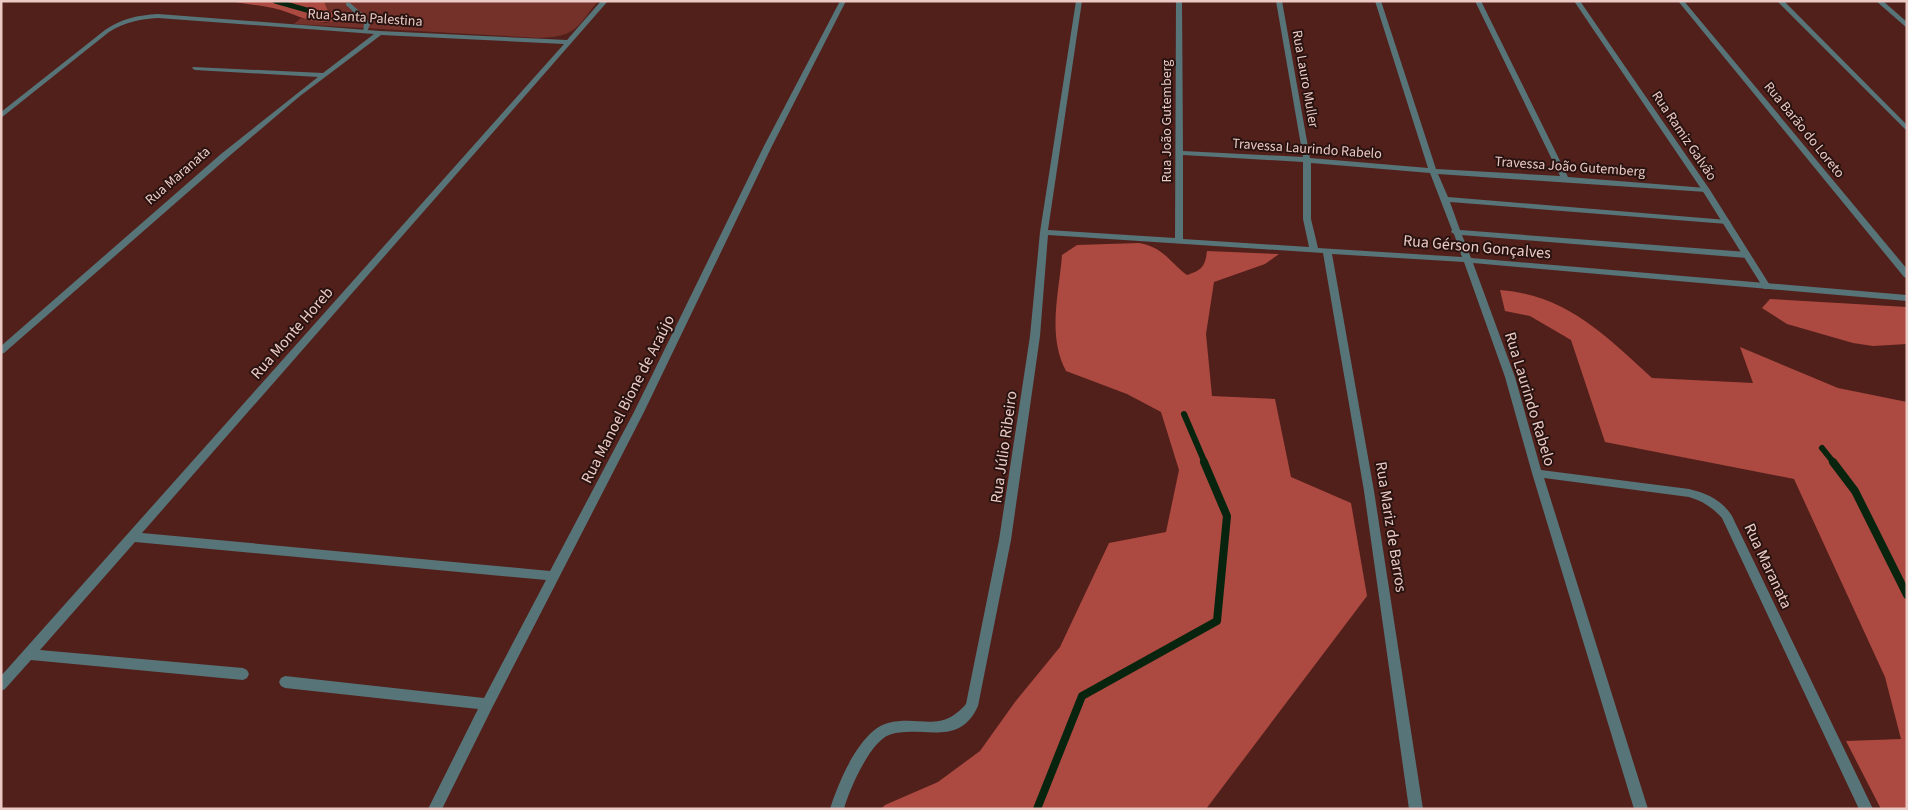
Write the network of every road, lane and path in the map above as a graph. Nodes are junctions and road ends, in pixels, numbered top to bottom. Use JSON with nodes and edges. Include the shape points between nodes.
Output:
{"nodes":[{"id":1,"x":605,"y":1,"type":"edge"},
{"id":2,"x":843,"y":1,"type":"edge"},
{"id":3,"x":1079,"y":1,"type":"edge"},
{"id":4,"x":1178,"y":1,"type":"edge"},
{"id":5,"x":1279,"y":1,"type":"edge"},
{"id":6,"x":1378,"y":1,"type":"edge"},
{"id":7,"x":1478,"y":1,"type":"edge"},
{"id":8,"x":1577,"y":1,"type":"edge"},
{"id":9,"x":1681,"y":1,"type":"edge"},
{"id":10,"x":1780,"y":1,"type":"edge"},
{"id":11,"x":1879,"y":1,"type":"edge"},
{"id":12,"x":348,"y":4,"type":"dead end"},
{"id":13,"x":1907,"y":26,"type":"edge"},
{"id":14,"x":365,"y":31,"type":"junction"},
{"id":15,"x":380,"y":32,"type":"junction"},
{"id":16,"x":569,"y":42,"type":"junction"},
{"id":17,"x":195,"y":68,"type":"dead end"},
{"id":18,"x":324,"y":75,"type":"junction"},
{"id":19,"x":1,"y":116,"type":"edge"},
{"id":20,"x":1907,"y":129,"type":"edge"},
{"id":21,"x":1180,"y":153,"type":"junction"},
{"id":22,"x":1307,"y":160,"type":"junction"},
{"id":23,"x":1433,"y":171,"type":"junction"},
{"id":24,"x":1565,"y":179,"type":"junction"},
{"id":25,"x":1706,"y":190,"type":"junction"},
{"id":26,"x":1445,"y":199,"type":"junction"},
{"id":27,"x":1727,"y":222,"type":"junction"},
{"id":28,"x":1044,"y":232,"type":"junction"},
{"id":29,"x":1455,"y":232,"type":"junction"},
{"id":30,"x":1179,"y":241,"type":"junction"},
{"id":31,"x":1314,"y":250,"type":"junction"},
{"id":32,"x":1327,"y":250,"type":"junction"},
{"id":33,"x":1747,"y":255,"type":"junction"},
{"id":34,"x":1467,"y":260,"type":"junction"},
{"id":35,"x":1907,"y":275,"type":"edge"},
{"id":36,"x":1767,"y":286,"type":"junction"},
{"id":37,"x":1907,"y":298,"type":"edge"},
{"id":38,"x":1,"y":351,"type":"edge"},
{"id":39,"x":1537,"y":473,"type":"junction"},
{"id":40,"x":132,"y":537,"type":"junction"},
{"id":41,"x":554,"y":576,"type":"junction"},
{"id":42,"x":28,"y":654,"type":"junction"},
{"id":43,"x":243,"y":674,"type":"dead end"},
{"id":44,"x":284,"y":682,"type":"dead end"},
{"id":45,"x":1,"y":685,"type":"edge"},
{"id":46,"x":488,"y":704,"type":"junction"},
{"id":47,"x":435,"y":809,"type":"edge"},
{"id":48,"x":837,"y":809,"type":"edge"},
{"id":49,"x":1416,"y":809,"type":"edge"},
{"id":50,"x":1641,"y":809,"type":"edge"},
{"id":51,"x":1866,"y":809,"type":"edge"}],
"edges":[{"from":1,"to":16,"type":"street","name":"Rua Monte Horeb"},
{"from":2,"to":41,"type":"street","name":"Rua Manoel Bione de Araújo"},
{"from":3,"to":28,"type":"street","name":"Rua Júlio Ribeiro"},
{"from":4,"to":21,"type":"street","name":"Rua João Gutemberg"},
{"from":5,"to":22,"type":"street","name":"Rua Lauro Muller"},
{"from":6,"to":23,"type":"street","name":"Rua Laurindo Rabelo"},
{"from":7,"to":24,"type":"street"},
{"from":8,"to":25,"type":"street","name":"Rua Ramiz Galvão"},
{"from":9,"to":35,"type":"street","name":"Rua Barão do Loreto"},
{"from":10,"to":20,"type":"street"},
{"from":11,"to":13,"type":"street"},
{"from":12,"to":14,"type":"street","via":[[364,17]]},
{"from":14,"to":15,"type":"street","name":"Rua Santa Palestina"},
{"from":14,"to":19,"type":"street","name":"Rua Santa Palestina","via":[[158,16],[128,19],[107,30]]},
{"from":15,"to":16,"type":"street","name":"Rua Santa Palestina"},
{"from":15,"to":18,"type":"street","name":"Rua Maranata"},
{"from":16,"to":40,"type":"street","name":"Rua Monte Horeb"},
{"from":17,"to":18,"type":"street"},
{"from":18,"to":38,"type":"street","name":"Rua Maranata","via":[[224,156]]},
{"from":21,"to":22,"type":"street","name":"Travessa Laurindo Rabelo"},
{"from":21,"to":30,"type":"street","name":"Rua João Gutemberg"},
{"from":22,"to":23,"type":"street","name":"Travessa Laurindo Rabelo"},
{"from":22,"to":31,"type":"street","name":"Rua Lauro Muller","via":[[1307,219]]},
{"from":23,"to":24,"type":"street","name":"Travessa João Gutemberg"},
{"from":23,"to":26,"type":"street","name":"Rua Laurindo Rabelo"},
{"from":24,"to":25,"type":"street","name":"Travessa João Gutemberg"},
{"from":25,"to":27,"type":"street","name":"Rua Ramiz Galvão"},
{"from":26,"to":27,"type":"street"},
{"from":26,"to":29,"type":"street","name":"Rua Laurindo Rabelo"},
{"from":27,"to":33,"type":"street","name":"Rua Ramiz Galvão"},
{"from":28,"to":30,"type":"street","name":"Rua Gérson Gonçalves"},
{"from":28,"to":48,"type":"street","name":"Rua Júlio Ribeiro","via":[[1035,336],[1008,521],[972,706],[965,717],[953,725],[887,729],[875,737],[864,750]]},
{"from":29,"to":33,"type":"street"},
{"from":29,"to":34,"type":"street","name":"Rua Laurindo Rabelo"},
{"from":30,"to":31,"type":"street","name":"Rua Gérson Gonçalves"},
{"from":31,"to":32,"type":"street","name":"Rua Gérson Gonçalves"},
{"from":32,"to":34,"type":"street","name":"Rua Gérson Gonçalves"},
{"from":32,"to":49,"type":"street","name":"Rua Mariz de Barros","via":[[1369,492]]},
{"from":33,"to":36,"type":"street","name":"Rua Ramiz Galvão"},
{"from":34,"to":36,"type":"street","name":"Rua Gérson Gonçalves"},
{"from":34,"to":39,"type":"street","name":"Rua Laurindo Rabelo","via":[[1510,377]]},
{"from":36,"to":37,"type":"street","name":"Rua Gérson Gonçalves"},
{"from":39,"to":50,"type":"street","name":"Rua Laurindo Rabelo"},
{"from":39,"to":51,"type":"street","name":"Rua Maranata","via":[[1697,494],[1718,506],[1726,516]]},
{"from":40,"to":41,"type":"street"},
{"from":40,"to":42,"type":"street","name":"Rua Monte Horeb"},
{"from":41,"to":46,"type":"street","name":"Rua Manoel Bione de Araújo"},
{"from":42,"to":43,"type":"street"},
{"from":42,"to":45,"type":"street","name":"Rua Monte Horeb"},
{"from":44,"to":46,"type":"street"},
{"from":46,"to":47,"type":"street","name":"Rua Manoel Bione de Araújo"}]}
